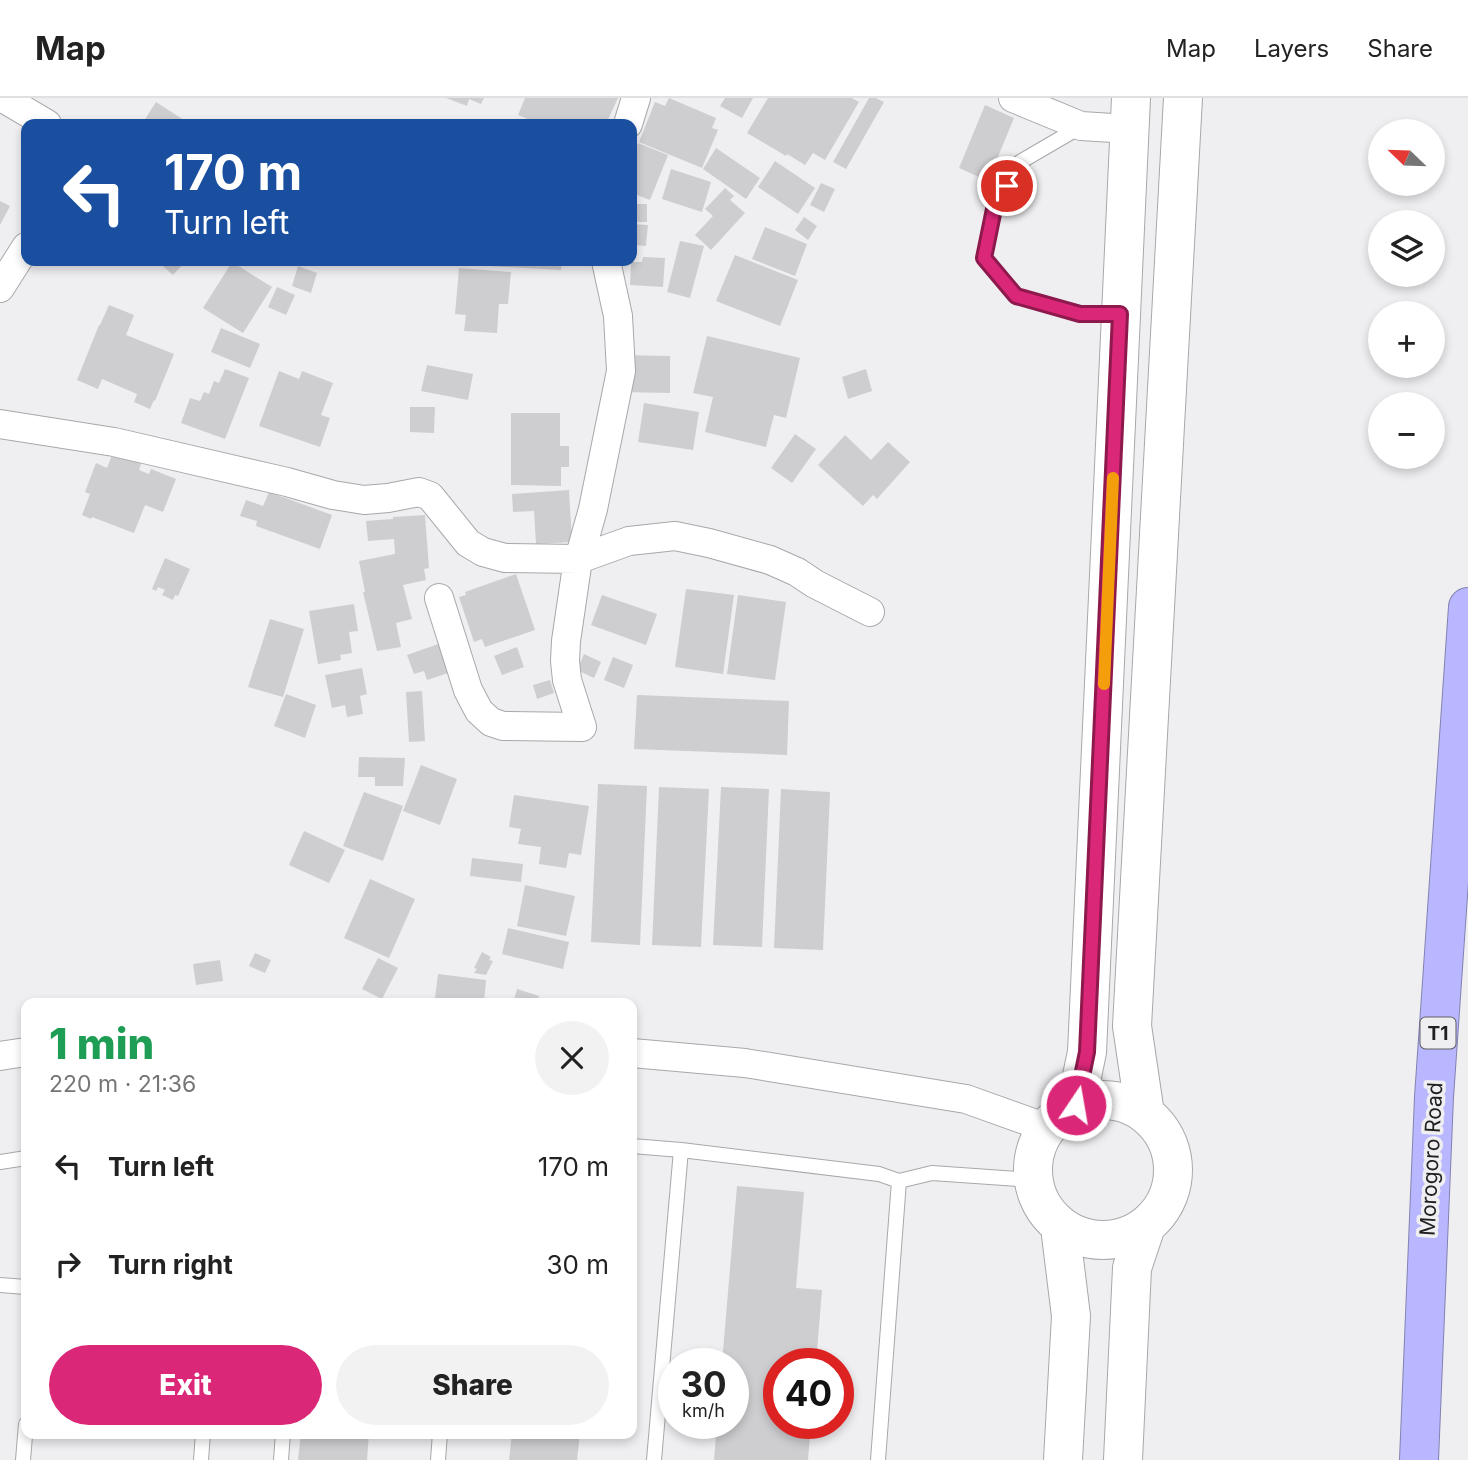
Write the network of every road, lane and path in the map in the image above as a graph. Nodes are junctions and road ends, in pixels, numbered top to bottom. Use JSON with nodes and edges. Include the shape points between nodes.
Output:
{"nodes":[{"id":1,"x":3,"y":98,"type":"edge"},
{"id":2,"x":636,"y":98,"type":"edge"},
{"id":3,"x":1013,"y":98,"type":"edge"},
{"id":4,"x":1183,"y":98,"type":"edge"},
{"id":5,"x":1130,"y":114,"type":"edge"},
{"id":6,"x":39,"y":119,"type":"edge"},
{"id":7,"x":630,"y":119,"type":"edge"},
{"id":8,"x":1081,"y":126,"type":"junction"},
{"id":9,"x":21,"y":255,"type":"edge"},
{"id":10,"x":607,"y":266,"type":"edge"},
{"id":11,"x":0,"y":288,"type":"edge"},
{"id":12,"x":1120,"y":314,"type":"junction"},
{"id":13,"x":0,"y":424,"type":"edge"},
{"id":14,"x":579,"y":559,"type":"junction"},
{"id":15,"x":439,"y":598,"type":"dead end"},
{"id":16,"x":1468,"y":607,"type":"edge"},
{"id":17,"x":870,"y":612,"type":"dead end"},
{"id":18,"x":21,"y":1053,"type":"edge"},
{"id":19,"x":637,"y":1053,"type":"edge"},
{"id":20,"x":0,"y":1056,"type":"edge"},
{"id":21,"x":1145,"y":1114,"type":"junction"},
{"id":22,"x":1061,"y":1117,"type":"junction"},
{"id":23,"x":637,"y":1146,"type":"edge"},
{"id":24,"x":681,"y":1150,"type":"junction"},
{"id":25,"x":21,"y":1159,"type":"edge"},
{"id":26,"x":0,"y":1162,"type":"edge"},
{"id":27,"x":1034,"y":1180,"type":"junction"},
{"id":28,"x":899,"y":1181,"type":"junction"},
{"id":29,"x":1146,"y":1226,"type":"junction"},
{"id":30,"x":1060,"y":1227,"type":"junction"},
{"id":31,"x":0,"y":1285,"type":"edge"},
{"id":32,"x":21,"y":1287,"type":"edge"},
{"id":33,"x":25,"y":1439,"type":"edge"},
{"id":34,"x":203,"y":1439,"type":"edge"},
{"id":35,"x":283,"y":1439,"type":"edge"},
{"id":36,"x":440,"y":1439,"type":"edge"},
{"id":37,"x":23,"y":1460,"type":"edge"},
{"id":38,"x":201,"y":1460,"type":"edge"},
{"id":39,"x":281,"y":1460,"type":"edge"},
{"id":40,"x":438,"y":1460,"type":"edge"},
{"id":41,"x":654,"y":1460,"type":"edge"},
{"id":42,"x":878,"y":1460,"type":"edge"},
{"id":43,"x":1063,"y":1460,"type":"edge"},
{"id":44,"x":1123,"y":1460,"type":"edge"},
{"id":45,"x":1419,"y":1460,"type":"edge"}],
"edges":[{"from":1,"to":6,"type":"street"},
{"from":2,"to":7,"type":"street"},
{"from":3,"to":8,"type":"street"},
{"from":4,"to":21,"type":"street","via":[[1132,1026]]},
{"from":5,"to":8,"type":"street"},
{"from":5,"to":12,"type":"street"},
{"from":8,"to":12,"type":"lane","via":[[1020,162],[994,209],[984,258],[1016,296],[1080,314]]},
{"from":9,"to":11,"type":"street"},
{"from":10,"to":14,"type":"street","via":[[618,316],[621,371]]},
{"from":12,"to":22,"type":"street","via":[[1087,1052]]},
{"from":13,"to":14,"type":"street","via":[[114,442],[333,495],[364,500],[419,492],[430,496],[468,543],[483,552],[505,558]]},
{"from":14,"to":15,"type":"street","via":[[565,661],[582,727],[491,722],[468,690]]},
{"from":14,"to":17,"type":"street","via":[[629,541],[675,536],[771,560]]},
{"from":16,"to":45,"type":"highway","name":"Morogoro Road","number":"T1","via":[[1434,1097]]},
{"from":18,"to":20,"type":"street"},
{"from":19,"to":22,"type":"street","via":[[745,1063]]},
{"from":21,"to":22,"type":"street","via":[[1112,1100],[1093,1101]]},
{"from":21,"to":29,"type":"street","via":[[1168,1143],[1172,1161],[1167,1197]]},
{"from":22,"to":27,"type":"street","via":[[1038,1144]]},
{"from":23,"to":24,"type":"lane"},
{"from":24,"to":28,"type":"lane","via":[[879,1174]]},
{"from":24,"to":41,"type":"lane"},
{"from":25,"to":26,"type":"lane"},
{"from":27,"to":28,"type":"lane","via":[[932,1173]]},
{"from":27,"to":30,"type":"street","via":[[1038,1198]]},
{"from":28,"to":42,"type":"lane"},
{"from":29,"to":30,"type":"street","via":[[1112,1240],[1076,1236]]},
{"from":29,"to":44,"type":"street","via":[[1132,1268]]},
{"from":30,"to":43,"type":"street","via":[[1071,1316]]},
{"from":31,"to":32,"type":"lane"},
{"from":33,"to":37,"type":"lane"},
{"from":34,"to":38,"type":"lane"},
{"from":35,"to":39,"type":"lane"},
{"from":36,"to":40,"type":"lane"}]}
